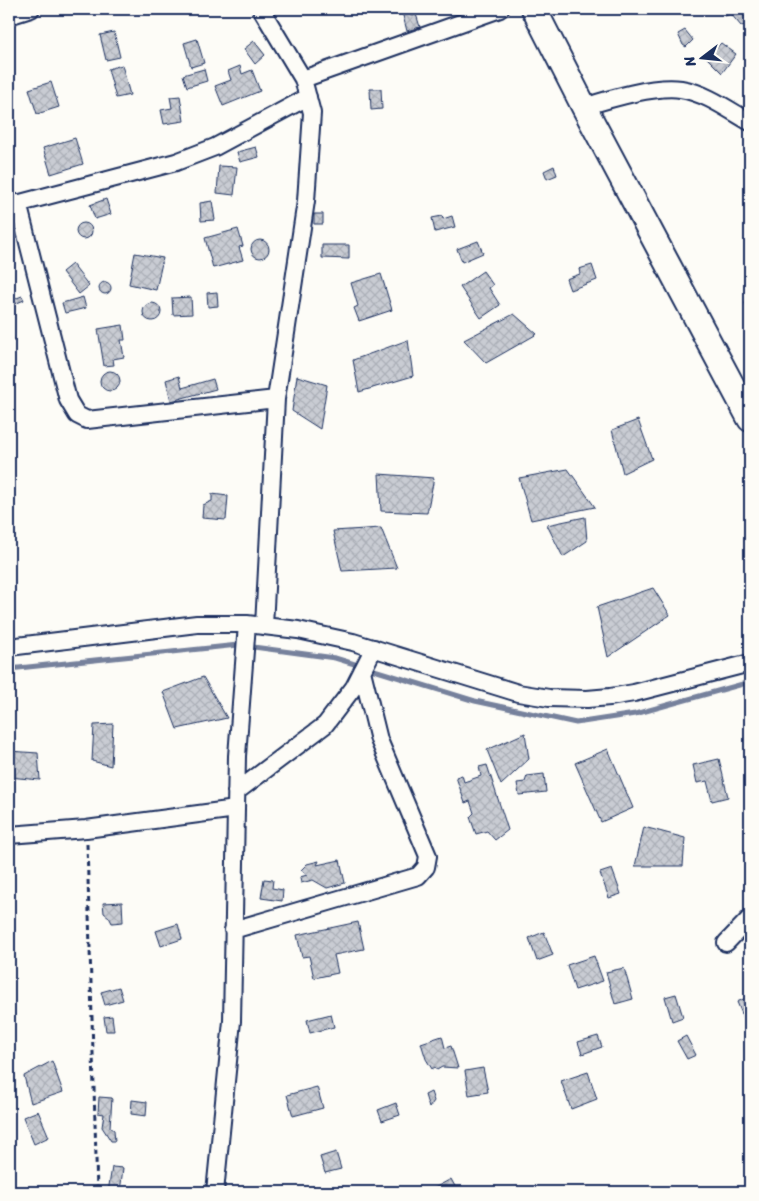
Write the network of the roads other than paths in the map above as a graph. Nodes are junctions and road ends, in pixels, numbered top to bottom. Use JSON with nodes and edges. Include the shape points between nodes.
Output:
{"nodes":[{"id":1,"x":31,"y":9,"type":"edge"},
{"id":2,"x":261,"y":9,"type":"edge"},
{"id":3,"x":500,"y":9,"type":"edge"},
{"id":4,"x":534,"y":9,"type":"edge"},
{"id":5,"x":9,"y":16,"type":"edge"},
{"id":6,"x":304,"y":79,"type":"junction"},
{"id":7,"x":308,"y":97,"type":"junction"},
{"id":8,"x":584,"y":107,"type":"junction"},
{"id":9,"x":750,"y":122,"type":"edge"},
{"id":10,"x":14,"y":204,"type":"edge"},
{"id":11,"x":276,"y":399,"type":"junction"},
{"id":12,"x":750,"y":419,"type":"edge"},
{"id":13,"x":246,"y":624,"type":"junction"},
{"id":14,"x":264,"y":626,"type":"junction"},
{"id":15,"x":9,"y":647,"type":"edge"},
{"id":16,"x":374,"y":648,"type":"junction"},
{"id":17,"x":750,"y":663,"type":"edge"},
{"id":18,"x":362,"y":671,"type":"junction"},
{"id":19,"x":236,"y":800,"type":"junction"},
{"id":20,"x":9,"y":835,"type":"edge"},
{"id":21,"x":750,"y":918,"type":"edge"},
{"id":22,"x":233,"y":930,"type":"junction"},
{"id":23,"x":726,"y":943,"type":"dead end"},
{"id":24,"x":215,"y":1192,"type":"edge"}],
"edges":[{"from":1,"to":5,"type":"street"},
{"from":2,"to":6,"type":"street"},
{"from":3,"to":6,"type":"street"},
{"from":4,"to":8,"type":"main road"},
{"from":6,"to":7,"type":"street"},
{"from":7,"to":10,"type":"street","via":[[215,147],[176,162]]},
{"from":7,"to":11,"type":"street","via":[[312,113],[306,201]]},
{"from":8,"to":9,"type":"street","via":[[608,99],[662,89],[681,89],[701,95]]},
{"from":8,"to":12,"type":"main road"},
{"from":10,"to":11,"type":"street","via":[[68,400],[77,415],[87,420]]},
{"from":11,"to":14,"type":"street"},
{"from":13,"to":14,"type":"street"},
{"from":13,"to":15,"type":"street","via":[[197,624]]},
{"from":13,"to":19,"type":"street"},
{"from":14,"to":16,"type":"street","via":[[298,630]]},
{"from":16,"to":17,"type":"street","via":[[518,693],[548,698],[602,698],[634,693]]},
{"from":16,"to":18,"type":"street"},
{"from":18,"to":19,"type":"street","via":[[325,725]]},
{"from":18,"to":22,"type":"street","via":[[378,740],[428,856],[426,867],[418,876]]},
{"from":19,"to":20,"type":"street","via":[[86,829]]},
{"from":19,"to":22,"type":"street"},
{"from":21,"to":23,"type":"street"},
{"from":22,"to":24,"type":"street","via":[[232,1021]]}]}
